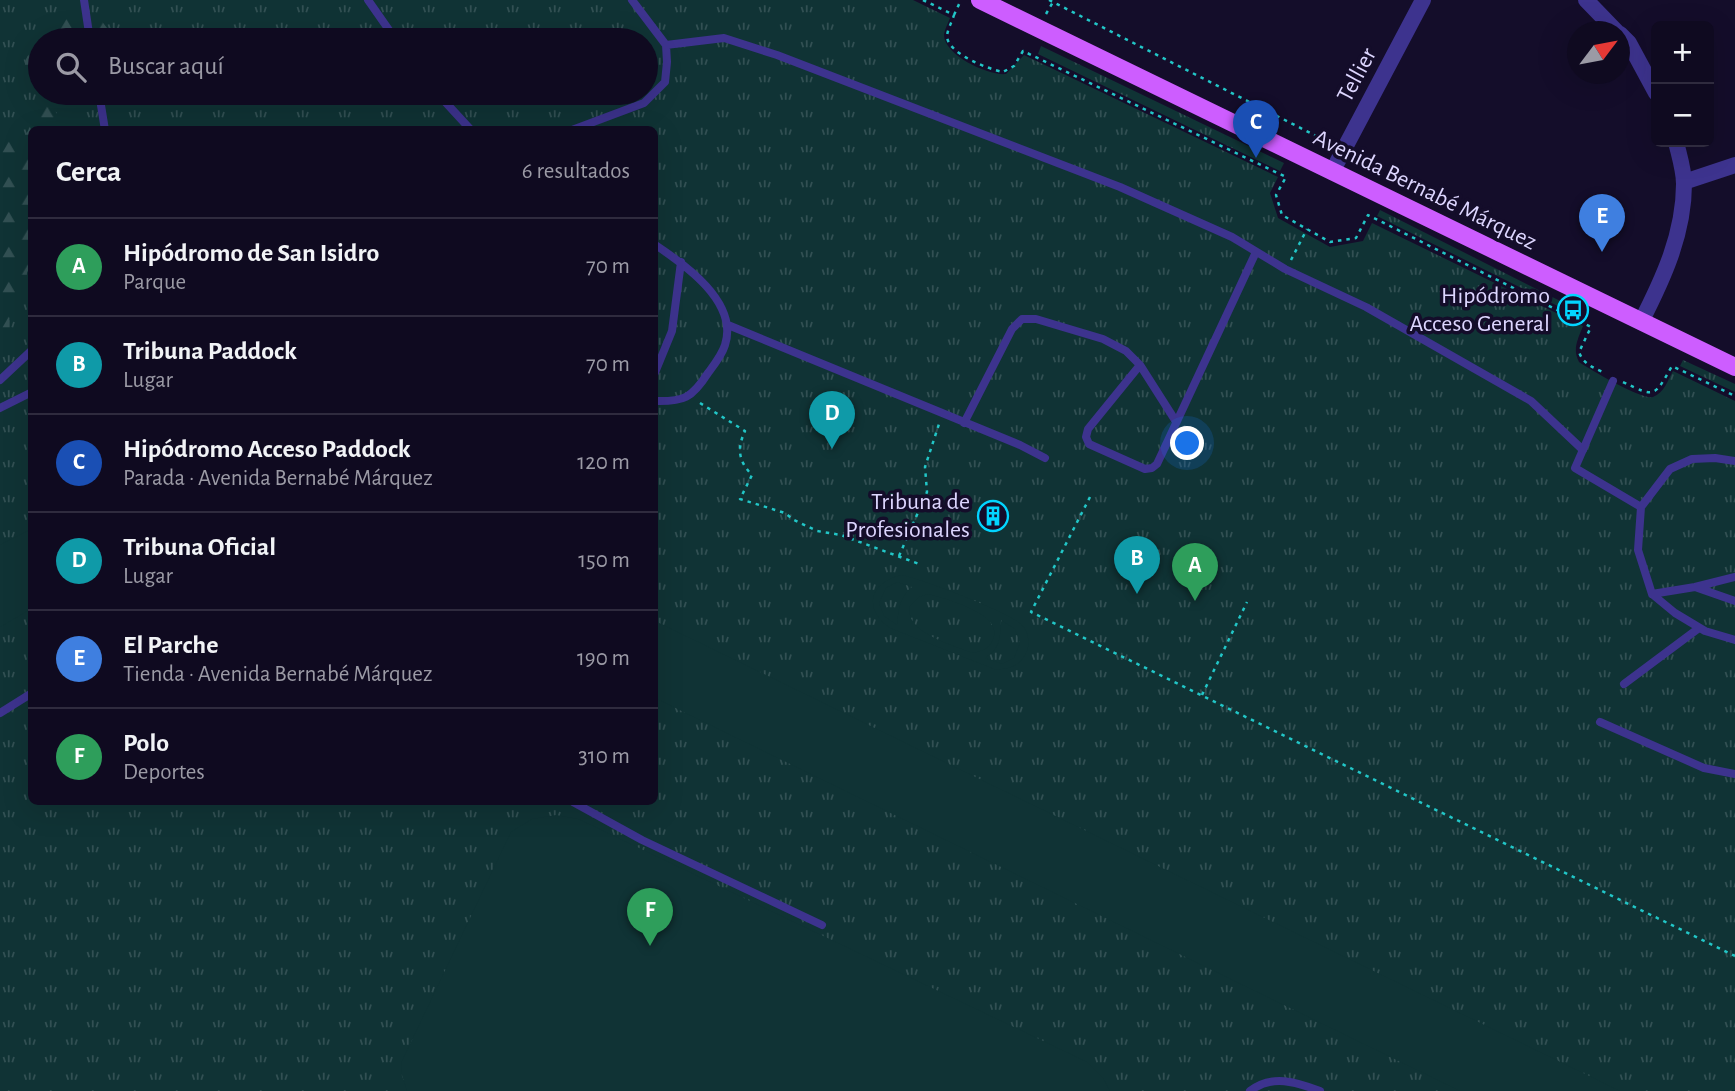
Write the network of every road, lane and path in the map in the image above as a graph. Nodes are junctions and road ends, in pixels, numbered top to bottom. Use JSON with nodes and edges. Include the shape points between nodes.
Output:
{"nodes":[{"id":1,"x":83,"y":0,"type":"edge"},
{"id":2,"x":368,"y":0,"type":"edge"},
{"id":3,"x":632,"y":0,"type":"edge"},
{"id":4,"x":923,"y":0,"type":"edge"},
{"id":5,"x":961,"y":0,"type":"edge"},
{"id":6,"x":980,"y":0,"type":"edge"},
{"id":7,"x":1049,"y":0,"type":"edge"},
{"id":8,"x":1423,"y":0,"type":"edge"},
{"id":9,"x":1586,"y":0,"type":"edge"},
{"id":10,"x":1004,"y":5,"type":"edge"},
{"id":11,"x":954,"y":15,"type":"junction"},
{"id":12,"x":1606,"y":21,"type":"edge"},
{"id":13,"x":88,"y":28,"type":"edge"},
{"id":14,"x":388,"y":28,"type":"edge"},
{"id":15,"x":653,"y":28,"type":"edge"},
{"id":16,"x":658,"y":34,"type":"edge"},
{"id":17,"x":666,"y":45,"type":"junction"},
{"id":18,"x":1630,"y":45,"type":"edge"},
{"id":19,"x":1651,"y":84,"type":"edge"},
{"id":20,"x":658,"y":90,"type":"edge"},
{"id":21,"x":101,"y":105,"type":"edge"},
{"id":22,"x":448,"y":105,"type":"edge"},
{"id":23,"x":639,"y":105,"type":"edge"},
{"id":24,"x":104,"y":126,"type":"edge"},
{"id":25,"x":467,"y":126,"type":"edge"},
{"id":26,"x":583,"y":126,"type":"edge"},
{"id":27,"x":1677,"y":147,"type":"edge"},
{"id":28,"x":1343,"y":150,"type":"junction"},
{"id":29,"x":1735,"y":165,"type":"edge"},
{"id":30,"x":1332,"y":172,"type":"junction"},
{"id":31,"x":1684,"y":182,"type":"junction"},
{"id":32,"x":1378,"y":194,"type":"junction"},
{"id":33,"x":1307,"y":229,"type":"junction"},
{"id":34,"x":658,"y":247,"type":"edge"},
{"id":35,"x":1256,"y":252,"type":"junction"},
{"id":36,"x":681,"y":262,"type":"junction"},
{"id":37,"x":1285,"y":269,"type":"junction"},
{"id":38,"x":1641,"y":322,"type":"junction"},
{"id":39,"x":728,"y":325,"type":"junction"},
{"id":40,"x":28,"y":354,"type":"edge"},
{"id":41,"x":658,"y":365,"type":"edge"},
{"id":42,"x":1140,"y":365,"type":"junction"},
{"id":43,"x":1735,"y":368,"type":"edge"},
{"id":44,"x":0,"y":380,"type":"edge"},
{"id":45,"x":1613,"y":381,"type":"dead end"},
{"id":46,"x":28,"y":394,"type":"edge"},
{"id":47,"x":689,"y":396,"type":"junction"},
{"id":48,"x":1735,"y":396,"type":"edge"},
{"id":49,"x":658,"y":401,"type":"edge"},
{"id":50,"x":0,"y":408,"type":"edge"},
{"id":51,"x":943,"y":414,"type":"junction"},
{"id":52,"x":1175,"y":420,"type":"junction"},
{"id":53,"x":964,"y":423,"type":"junction"},
{"id":54,"x":1583,"y":450,"type":"junction"},
{"id":55,"x":1045,"y":457,"type":"dead end"},
{"id":56,"x":1735,"y":461,"type":"edge"},
{"id":57,"x":1090,"y":497,"type":"dead end"},
{"id":58,"x":1640,"y":507,"type":"junction"},
{"id":59,"x":899,"y":557,"type":"junction"},
{"id":60,"x":919,"y":564,"type":"dead end"},
{"id":61,"x":1735,"y":577,"type":"edge"},
{"id":62,"x":1695,"y":587,"type":"junction"},
{"id":63,"x":1652,"y":594,"type":"junction"},
{"id":64,"x":1735,"y":601,"type":"edge"},
{"id":65,"x":1247,"y":602,"type":"dead end"},
{"id":66,"x":1699,"y":628,"type":"junction"},
{"id":67,"x":1735,"y":640,"type":"edge"},
{"id":68,"x":1624,"y":684,"type":"dead end"},
{"id":69,"x":1202,"y":695,"type":"junction"},
{"id":70,"x":28,"y":696,"type":"edge"},
{"id":71,"x":0,"y":713,"type":"edge"},
{"id":72,"x":1600,"y":722,"type":"dead end"},
{"id":73,"x":1735,"y":774,"type":"edge"},
{"id":74,"x":578,"y":805,"type":"edge"},
{"id":75,"x":822,"y":925,"type":"dead end"},
{"id":76,"x":1735,"y":956,"type":"edge"},
{"id":77,"x":1250,"y":1091,"type":"edge"},
{"id":78,"x":1320,"y":1091,"type":"edge"}],
"edges":[{"from":1,"to":13,"type":"lane"},
{"from":2,"to":14,"type":"lane"},
{"from":3,"to":15,"type":"lane"},
{"from":4,"to":11,"type":"path"},
{"from":5,"to":11,"type":"path"},
{"from":6,"to":10,"type":"main road","name":"Avenida Bernabé Márquez"},
{"from":7,"to":28,"type":"path"},
{"from":8,"to":28,"type":"street","name":"Tellier"},
{"from":9,"to":12,"type":"street"},
{"from":10,"to":30,"type":"main road","name":"Avenida Bernabé Márquez"},
{"from":11,"to":33,"type":"path","via":[[947,35],[956,53],[1003,72],[1024,51],[1286,177],[1276,195],[1282,215]]},
{"from":16,"to":17,"type":"lane"},
{"from":17,"to":20,"type":"lane","via":[[665,82]]},
{"from":17,"to":35,"type":"lane","via":[[723,38],[777,55],[1120,187]]},
{"from":18,"to":19,"type":"street"},
{"from":21,"to":24,"type":"lane"},
{"from":22,"to":25,"type":"lane"},
{"from":23,"to":26,"type":"lane"},
{"from":27,"to":31,"type":"street"},
{"from":28,"to":30,"type":"street","name":"Tellier"},
{"from":28,"to":32,"type":"path","via":[[1386,176]]},
{"from":29,"to":31,"type":"street"},
{"from":30,"to":32,"type":"main road","name":"Avenida Bernabé Márquez"},
{"from":31,"to":38,"type":"street","via":[[1678,237]]},
{"from":32,"to":38,"type":"main road","name":"Avenida Bernabé Márquez"},
{"from":33,"to":37,"type":"path"},
{"from":33,"to":48,"type":"path","via":[[1330,242],[1356,238],[1368,215],[1591,327],[1580,347],[1581,358],[1614,378],[1653,393],[1672,366]]},
{"from":34,"to":36,"type":"lane"},
{"from":35,"to":37,"type":"lane"},
{"from":35,"to":52,"type":"lane"},
{"from":36,"to":39,"type":"lane","via":[[702,279]]},
{"from":36,"to":41,"type":"lane","via":[[672,331]]},
{"from":37,"to":54,"type":"lane","via":[[1366,307],[1531,401]]},
{"from":38,"to":43,"type":"main road","name":"Avenida Bernabé Márquez"},
{"from":39,"to":47,"type":"lane","via":[[725,346]]},
{"from":39,"to":51,"type":"lane"},
{"from":40,"to":44,"type":"lane"},
{"from":42,"to":52,"type":"lane"},
{"from":42,"to":52,"type":"lane","via":[[1088,429],[1089,444],[1152,468]]},
{"from":42,"to":53,"type":"lane","via":[[1103,339],[1022,319],[1012,329]]},
{"from":45,"to":54,"type":"lane"},
{"from":46,"to":50,"type":"lane"},
{"from":47,"to":49,"type":"lane"},
{"from":47,"to":59,"type":"path","via":[[745,431],[740,456],[752,475],[740,499],[785,513],[817,531]]},
{"from":51,"to":53,"type":"lane"},
{"from":51,"to":59,"type":"path","via":[[925,467],[927,492]]},
{"from":53,"to":55,"type":"lane"},
{"from":54,"to":58,"type":"lane","via":[[1575,468]]},
{"from":56,"to":58,"type":"lane","via":[[1692,459],[1670,470]]},
{"from":57,"to":69,"type":"path","via":[[1031,612]]},
{"from":58,"to":63,"type":"lane","via":[[1639,550]]},
{"from":59,"to":60,"type":"path"},
{"from":61,"to":62,"type":"lane"},
{"from":62,"to":63,"type":"lane"},
{"from":62,"to":64,"type":"lane"},
{"from":63,"to":66,"type":"lane"},
{"from":65,"to":69,"type":"path"},
{"from":66,"to":67,"type":"lane"},
{"from":66,"to":68,"type":"lane"},
{"from":69,"to":76,"type":"path"},
{"from":70,"to":71,"type":"lane"},
{"from":72,"to":73,"type":"lane","via":[[1704,768]]},
{"from":74,"to":75,"type":"lane"},
{"from":77,"to":78,"type":"lane","via":[[1273,1081]]}]}
